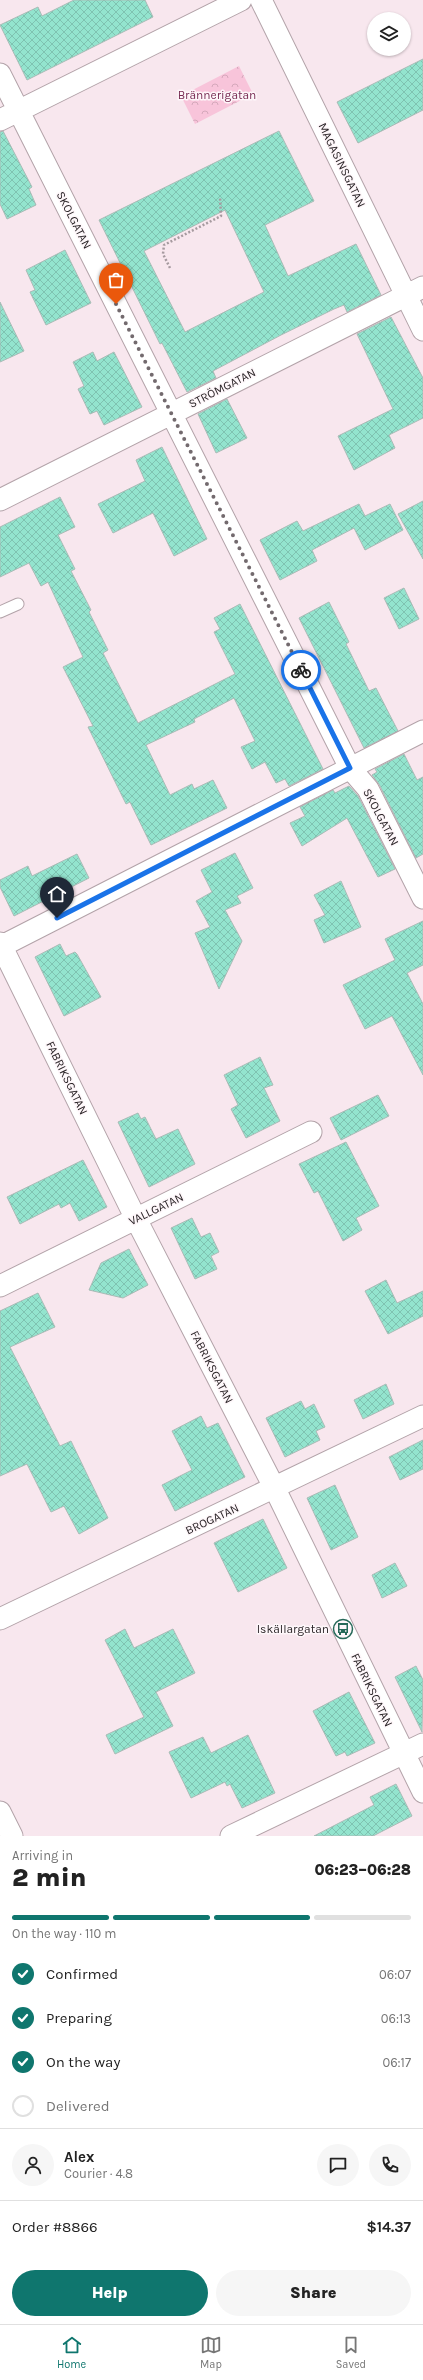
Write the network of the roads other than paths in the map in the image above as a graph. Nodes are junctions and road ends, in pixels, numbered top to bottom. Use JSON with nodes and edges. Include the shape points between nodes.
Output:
{"nodes":[{"id":1,"x":241,"y":0,"type":"edge"},
{"id":2,"x":261,"y":0,"type":"edge"},
{"id":3,"x":0,"y":74,"type":"edge"},
{"id":4,"x":18,"y":110,"type":"junction"},
{"id":5,"x":0,"y":120,"type":"edge"},
{"id":6,"x":414,"y":291,"type":"edge"},
{"id":7,"x":423,"y":330,"type":"edge"},
{"id":8,"x":171,"y":414,"type":"junction"},
{"id":9,"x":0,"y":500,"type":"edge"},
{"id":10,"x":18,"y":604,"type":"dead end"},
{"id":11,"x":0,"y":612,"type":"edge"},
{"id":12,"x":423,"y":731,"type":"edge"},
{"id":13,"x":350,"y":768,"type":"junction"},
{"id":14,"x":423,"y":898,"type":"edge"},
{"id":15,"x":1,"y":945,"type":"edge"},
{"id":16,"x":311,"y":1132,"type":"dead end"},
{"id":17,"x":136,"y":1219,"type":"junction"},
{"id":18,"x":0,"y":1286,"type":"edge"},
{"id":19,"x":423,"y":1416,"type":"edge"},
{"id":20,"x":274,"y":1489,"type":"junction"},
{"id":21,"x":0,"y":1619,"type":"edge"},
{"id":22,"x":423,"y":1744,"type":"edge"},
{"id":23,"x":403,"y":1753,"type":"junction"},
{"id":24,"x":423,"y":1792,"type":"edge"},
{"id":25,"x":0,"y":1812,"type":"edge"},
{"id":26,"x":12,"y":1836,"type":"edge"},
{"id":27,"x":231,"y":1836,"type":"edge"}],
"edges":[{"from":1,"to":4,"type":"street"},
{"from":2,"to":6,"type":"street","name":"MAGASINSGATAN"},
{"from":3,"to":4,"type":"street","name":"SKOLGATAN"},
{"from":4,"to":5,"type":"street"},
{"from":4,"to":8,"type":"street","name":"SKOLGATAN"},
{"from":6,"to":7,"type":"street","name":"MAGASINSGATAN"},
{"from":6,"to":8,"type":"street","name":"STRÖMGATAN"},
{"from":8,"to":9,"type":"street","name":"STRÖMGATAN"},
{"from":8,"to":13,"type":"street","name":"SKOLGATAN"},
{"from":10,"to":11,"type":"lane"},
{"from":12,"to":13,"type":"street"},
{"from":13,"to":14,"type":"street","name":"SKOLGATAN","via":[[368,789]]},
{"from":13,"to":15,"type":"street"},
{"from":15,"to":17,"type":"street","name":"FABRIKSGATAN"},
{"from":16,"to":17,"type":"street","name":"VALLGATAN"},
{"from":17,"to":18,"type":"street","name":"VALLGATAN"},
{"from":17,"to":20,"type":"street","name":"FABRIKSGATAN"},
{"from":19,"to":20,"type":"street","name":"BROGATAN"},
{"from":20,"to":21,"type":"street","name":"BROGATAN"},
{"from":20,"to":23,"type":"street","name":"FABRIKSGATAN"},
{"from":22,"to":23,"type":"street"},
{"from":23,"to":24,"type":"street","name":"FABRIKSGATAN"},
{"from":23,"to":27,"type":"street"},
{"from":25,"to":26,"type":"street"}]}
